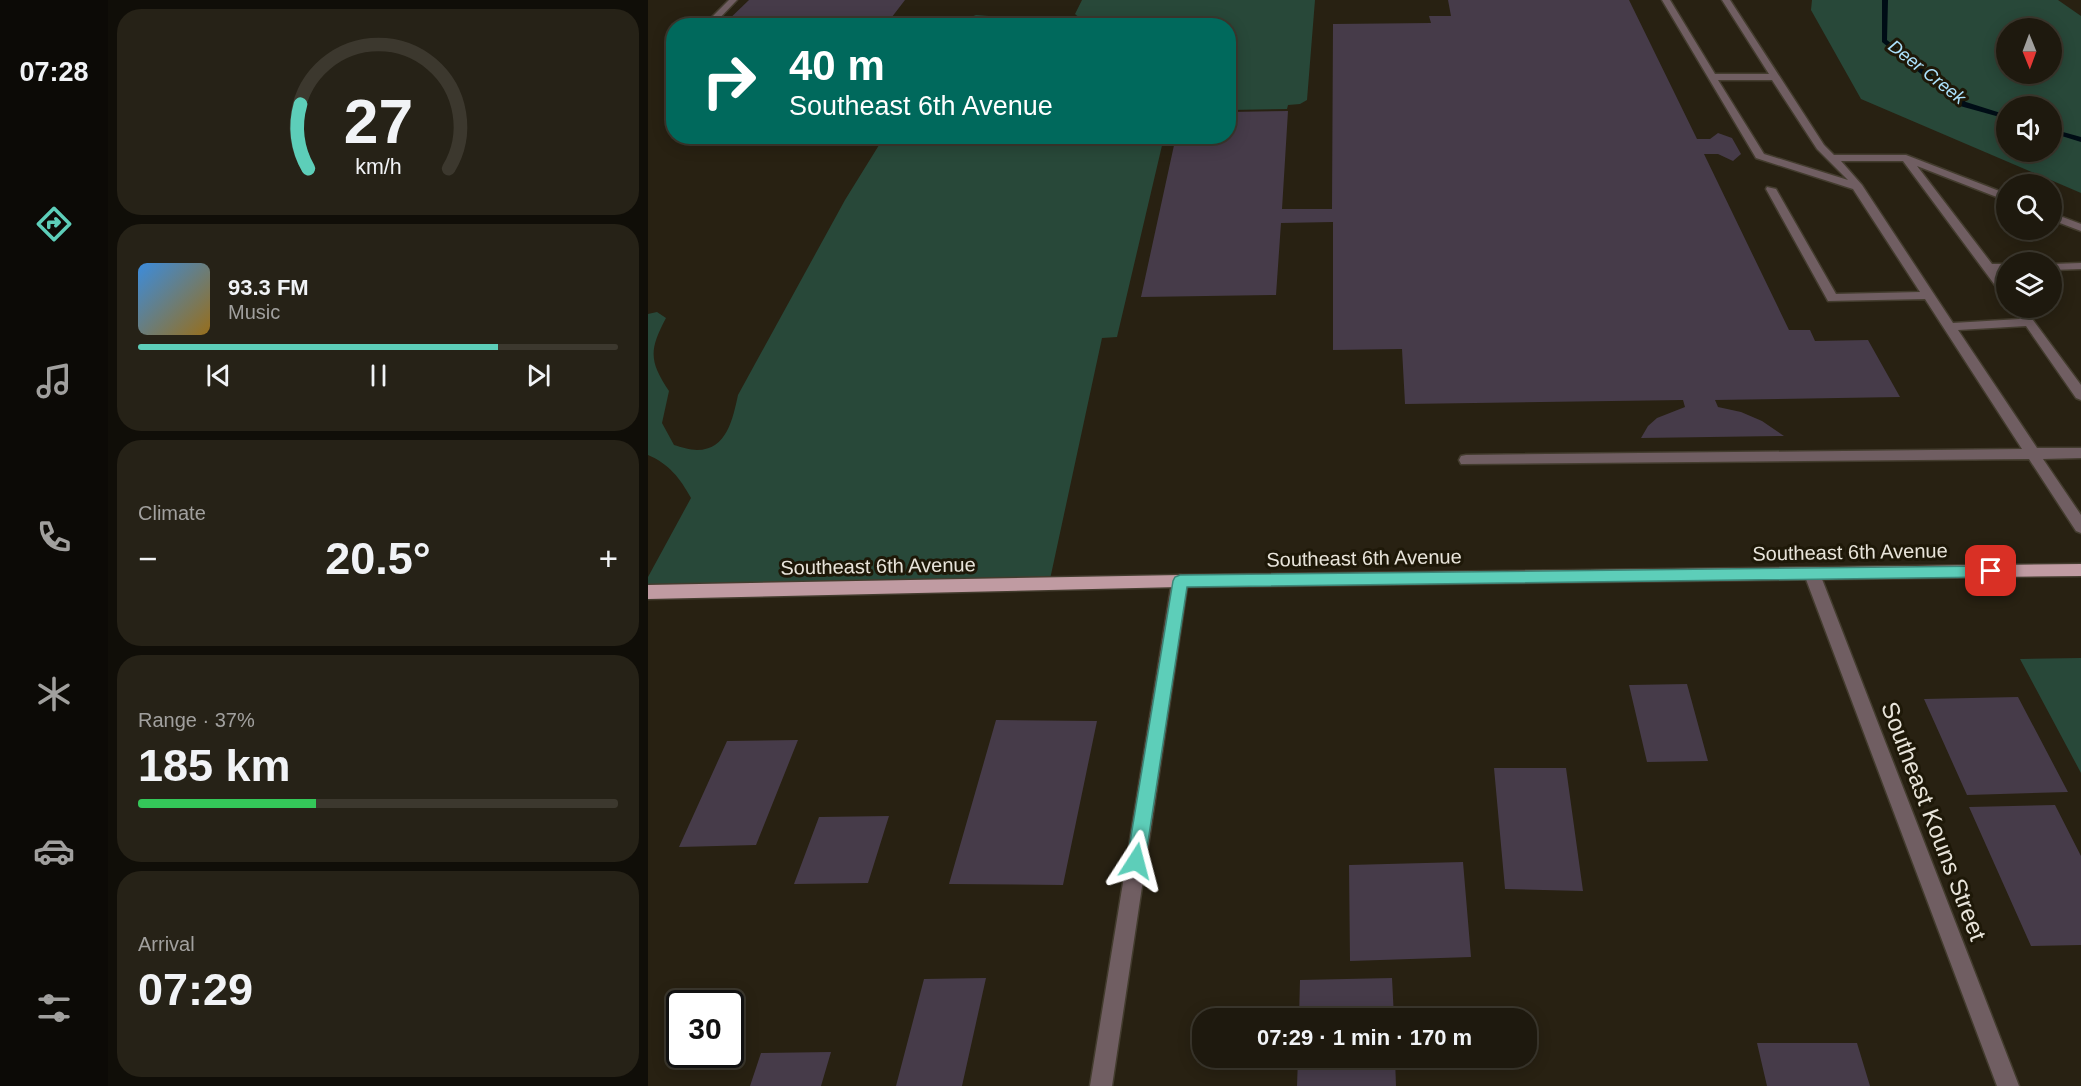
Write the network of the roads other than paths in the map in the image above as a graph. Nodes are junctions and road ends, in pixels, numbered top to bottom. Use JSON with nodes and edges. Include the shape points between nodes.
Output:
{"nodes":[{"id":1,"x":733,"y":0,"type":"edge"},
{"id":2,"x":1666,"y":0,"type":"edge"},
{"id":3,"x":1726,"y":0,"type":"edge"},
{"id":4,"x":715,"y":18,"type":"edge"},
{"id":5,"x":1711,"y":77,"type":"junction"},
{"id":6,"x":1775,"y":77,"type":"junction"},
{"id":7,"x":1832,"y":158,"type":"junction"},
{"id":8,"x":1906,"y":158,"type":"junction"},
{"id":9,"x":1858,"y":187,"type":"junction"},
{"id":10,"x":1771,"y":189,"type":"dead end"},
{"id":11,"x":1996,"y":194,"type":"edge"},
{"id":12,"x":2062,"y":220,"type":"edge"},
{"id":13,"x":2081,"y":228,"type":"edge"},
{"id":14,"x":2081,"y":266,"type":"edge"},
{"id":15,"x":2062,"y":267,"type":"edge"},
{"id":16,"x":1989,"y":268,"type":"junction"},
{"id":17,"x":1996,"y":268,"type":"edge"},
{"id":18,"x":1996,"y":278,"type":"edge"},
{"id":19,"x":1929,"y":295,"type":"junction"},
{"id":20,"x":2026,"y":318,"type":"edge"},
{"id":21,"x":2029,"y":321,"type":"junction"},
{"id":22,"x":1950,"y":327,"type":"junction"},
{"id":23,"x":2081,"y":395,"type":"edge"},
{"id":24,"x":2032,"y":453,"type":"junction"},
{"id":25,"x":2081,"y":453,"type":"edge"},
{"id":26,"x":1466,"y":459,"type":"dead end"},
{"id":27,"x":2081,"y":527,"type":"edge"},
{"id":28,"x":2081,"y":570,"type":"edge"},
{"id":29,"x":1812,"y":574,"type":"junction"},
{"id":30,"x":1180,"y":581,"type":"junction"},
{"id":31,"x":648,"y":592,"type":"edge"},
{"id":32,"x":1101,"y":1086,"type":"edge"},
{"id":33,"x":2008,"y":1086,"type":"edge"}],
"edges":[{"from":1,"to":4,"type":"street"},
{"from":2,"to":5,"type":"street"},
{"from":3,"to":6,"type":"street"},
{"from":5,"to":6,"type":"street"},
{"from":5,"to":9,"type":"street","via":[[1761,156]]},
{"from":6,"to":7,"type":"street","via":[[1820,147]]},
{"from":7,"to":8,"type":"street"},
{"from":7,"to":9,"type":"street"},
{"from":8,"to":11,"type":"street"},
{"from":8,"to":16,"type":"street"},
{"from":9,"to":19,"type":"street"},
{"from":10,"to":19,"type":"street","via":[[1832,298]]},
{"from":12,"to":13,"type":"street"},
{"from":14,"to":15,"type":"street"},
{"from":16,"to":17,"type":"street"},
{"from":16,"to":18,"type":"street"},
{"from":19,"to":22,"type":"street"},
{"from":20,"to":21,"type":"street"},
{"from":21,"to":22,"type":"street"},
{"from":21,"to":23,"type":"street"},
{"from":22,"to":24,"type":"street"},
{"from":24,"to":25,"type":"street"},
{"from":24,"to":26,"type":"street"},
{"from":24,"to":27,"type":"street"},
{"from":28,"to":29,"type":"main road","name":"Southeast 6th Avenue"},
{"from":29,"to":30,"type":"main road","name":"Southeast 6th Avenue"},
{"from":29,"to":33,"type":"street","name":"Southeast Kouns Street"},
{"from":30,"to":31,"type":"main road","name":"Southeast 6th Avenue"},
{"from":30,"to":32,"type":"street"}]}
